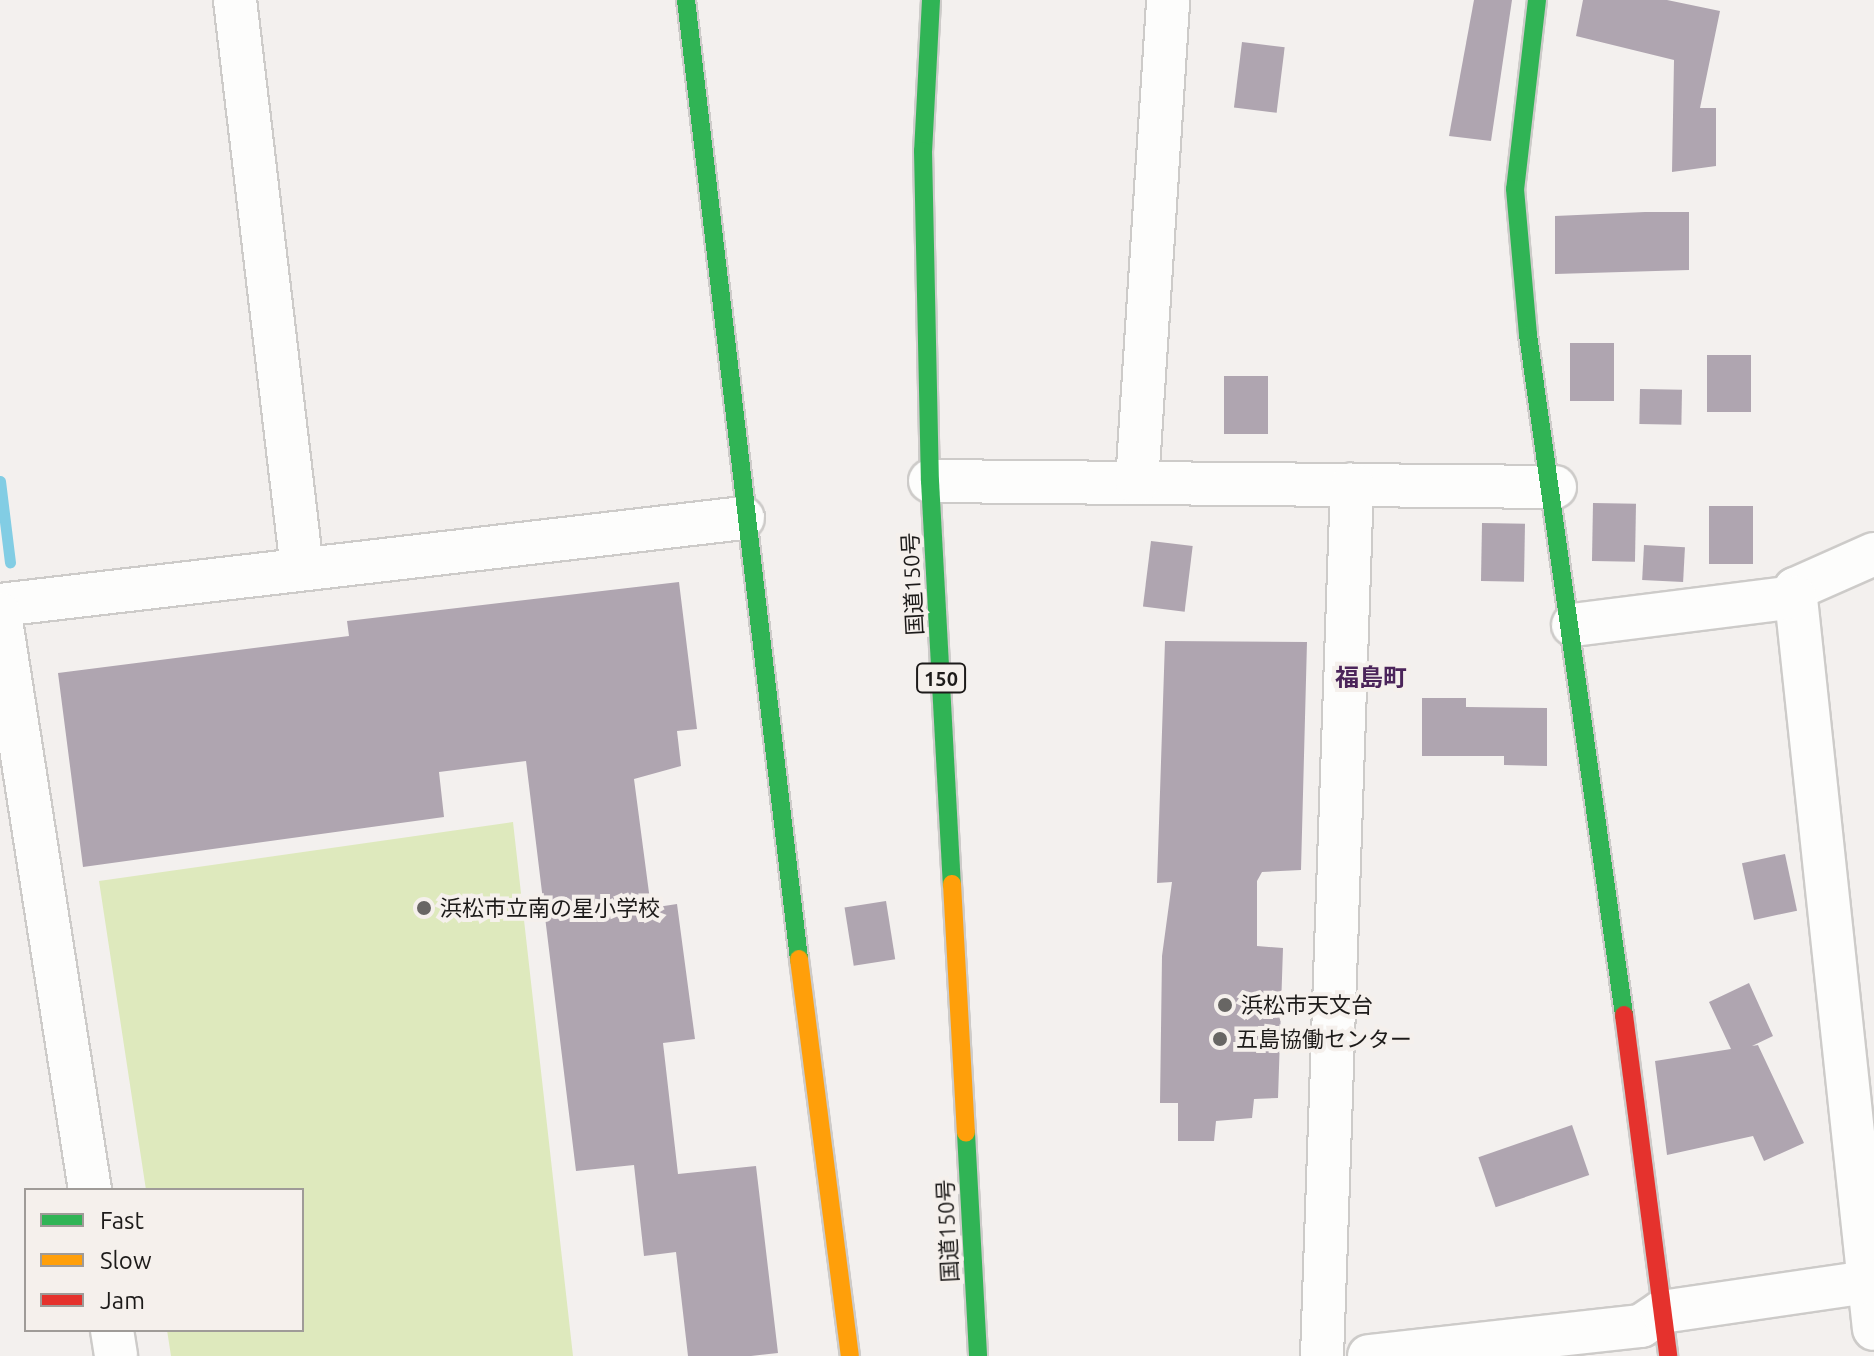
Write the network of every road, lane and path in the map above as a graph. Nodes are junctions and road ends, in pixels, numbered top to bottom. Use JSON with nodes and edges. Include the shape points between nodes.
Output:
{"nodes":[{"id":1,"x":235,"y":0,"type":"edge"},
{"id":2,"x":686,"y":0,"type":"edge"},
{"id":3,"x":931,"y":0,"type":"edge"},
{"id":4,"x":1168,"y":0,"type":"edge"},
{"id":5,"x":1537,"y":0,"type":"edge"},
{"id":6,"x":930,"y":481,"type":"junction"},
{"id":7,"x":1137,"y":483,"type":"junction"},
{"id":8,"x":1352,"y":485,"type":"junction"},
{"id":9,"x":1555,"y":487,"type":"junction"},
{"id":10,"x":743,"y":518,"type":"junction"},
{"id":11,"x":1874,"y":554,"type":"edge"},
{"id":12,"x":302,"y":569,"type":"junction"},
{"id":13,"x":1795,"y":597,"type":"junction"},
{"id":14,"x":0,"y":605,"type":"edge"},
{"id":15,"x":0,"y":614,"type":"edge"},
{"id":16,"x":1573,"y":625,"type":"junction"},
{"id":17,"x":90,"y":1188,"type":"edge"},
{"id":18,"x":1871,"y":1281,"type":"edge"},
{"id":19,"x":1662,"y":1312,"type":"junction"},
{"id":20,"x":1874,"y":1329,"type":"edge"},
{"id":21,"x":112,"y":1332,"type":"edge"},
{"id":22,"x":1549,"y":1346,"type":"edge"},
{"id":23,"x":116,"y":1356,"type":"edge"},
{"id":24,"x":850,"y":1356,"type":"edge"},
{"id":25,"x":978,"y":1356,"type":"edge"},
{"id":26,"x":1322,"y":1356,"type":"edge"},
{"id":27,"x":1369,"y":1356,"type":"edge"},
{"id":28,"x":1668,"y":1356,"type":"edge"}],
"edges":[{"from":1,"to":12,"type":"street"},
{"from":2,"to":10,"type":"main road"},
{"from":3,"to":6,"type":"main road","name":"国道150号","number":"150","via":[[923,151]]},
{"from":4,"to":7,"type":"street"},
{"from":5,"to":9,"type":"main road","via":[[1515,189],[1528,335]]},
{"from":6,"to":7,"type":"street"},
{"from":6,"to":25,"type":"main road","name":"国道150号","number":"150"},
{"from":7,"to":8,"type":"street"},
{"from":8,"to":9,"type":"street"},
{"from":8,"to":26,"type":"street"},
{"from":9,"to":16,"type":"main road"},
{"from":10,"to":12,"type":"street"},
{"from":10,"to":24,"type":"main road"},
{"from":11,"to":13,"type":"street","via":[[1795,589]]},
{"from":12,"to":14,"type":"street"},
{"from":13,"to":16,"type":"street"},
{"from":13,"to":18,"type":"street"},
{"from":15,"to":17,"type":"street"},
{"from":16,"to":19,"type":"main road"},
{"from":18,"to":19,"type":"street"},
{"from":18,"to":20,"type":"street"},
{"from":19,"to":22,"type":"street","via":[[1641,1326]]},
{"from":19,"to":28,"type":"main road"},
{"from":21,"to":23,"type":"street"},
{"from":22,"to":27,"type":"street"}]}
